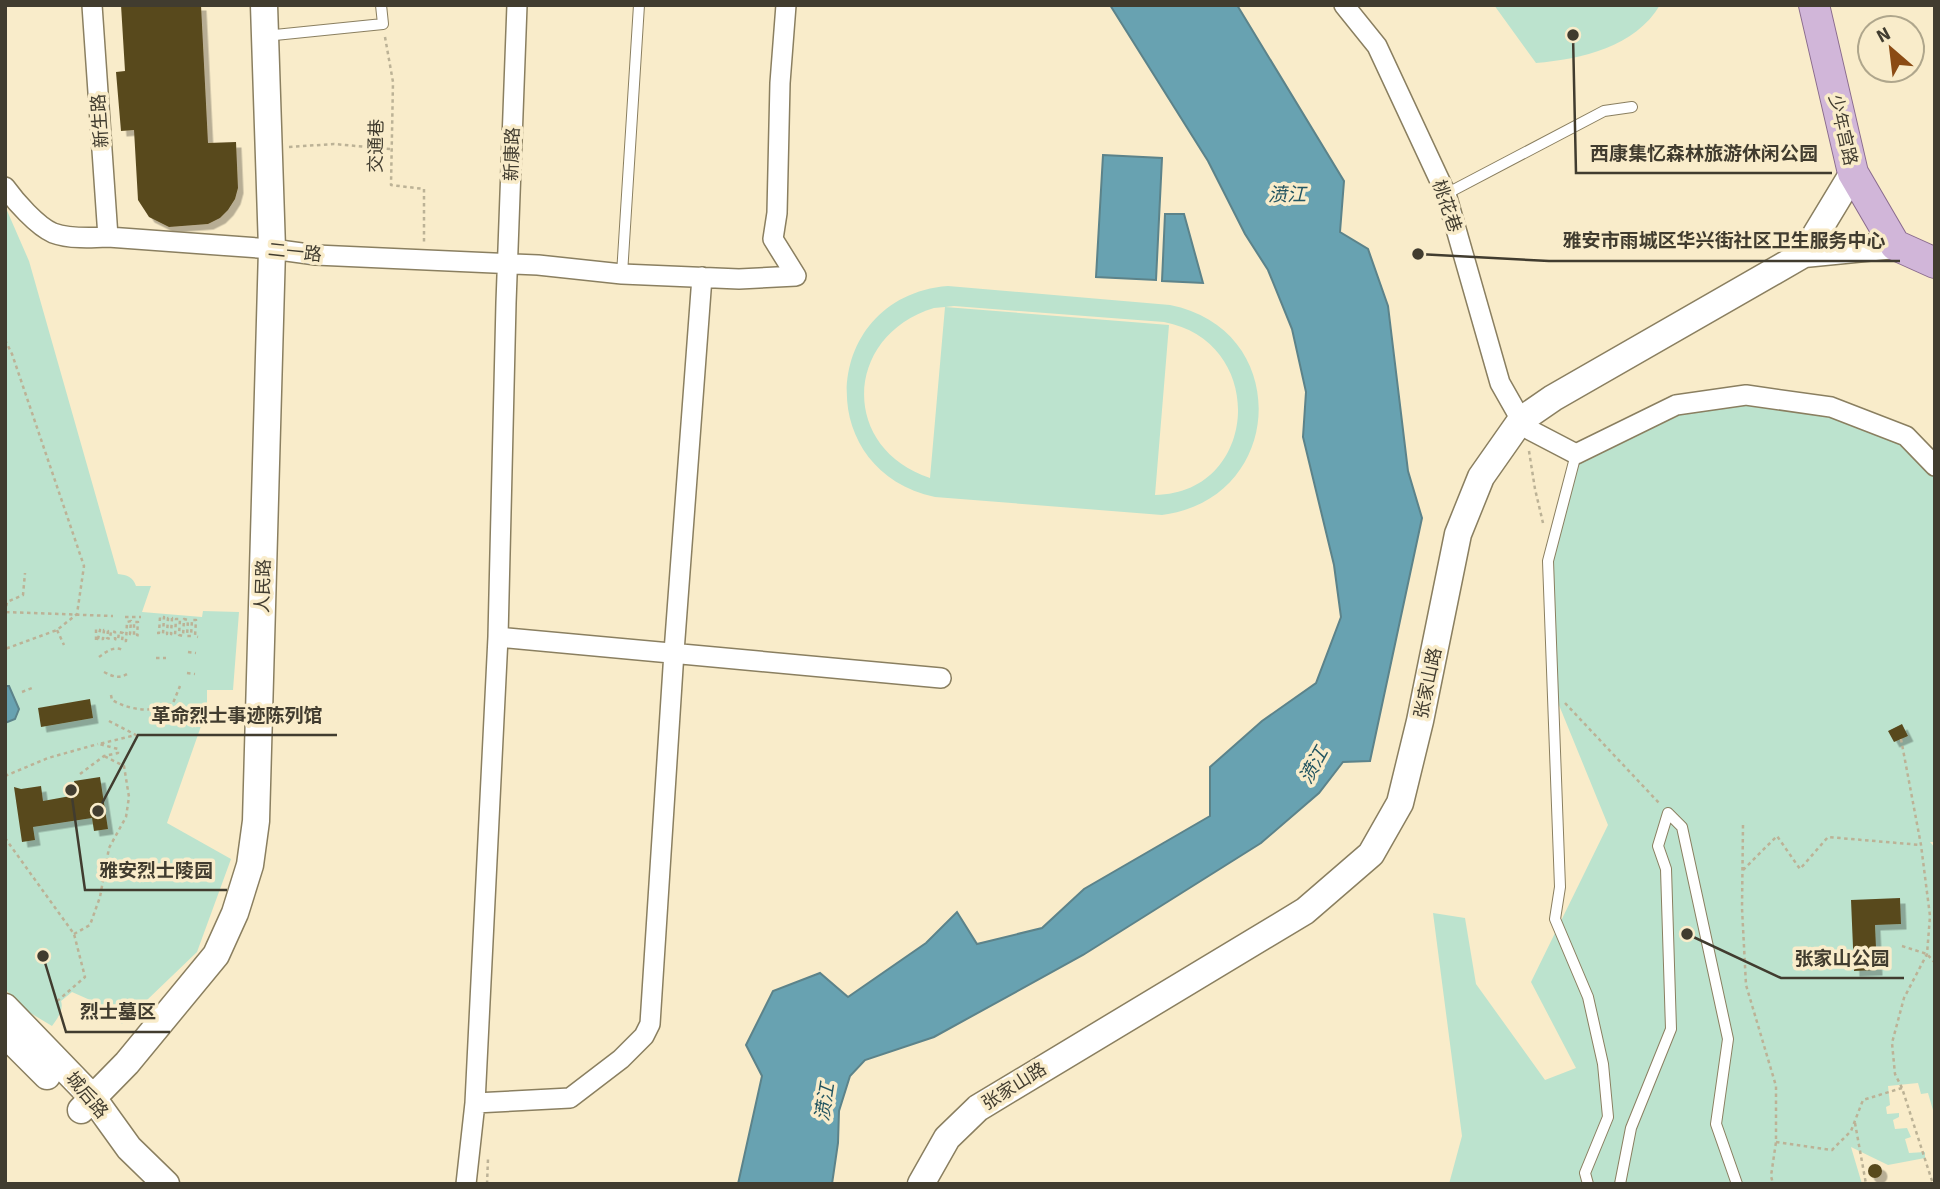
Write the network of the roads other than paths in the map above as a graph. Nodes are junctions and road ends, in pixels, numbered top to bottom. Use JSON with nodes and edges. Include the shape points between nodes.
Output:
{"nodes":[{"id":1,"x":92,"y":5,"type":"edge"},
{"id":2,"x":264,"y":5,"type":"edge"},
{"id":3,"x":381,"y":5,"type":"edge"},
{"id":4,"x":517,"y":5,"type":"edge"},
{"id":5,"x":639,"y":5,"type":"edge"},
{"id":6,"x":786,"y":5,"type":"edge"},
{"id":7,"x":1344,"y":5,"type":"edge"},
{"id":8,"x":1814,"y":5,"type":"edge"},
{"id":9,"x":265,"y":36,"type":"junction"},
{"id":10,"x":1632,"y":107,"type":"dead end"},
{"id":11,"x":1853,"y":173,"type":"junction"},
{"id":12,"x":5,"y":187,"type":"edge"},
{"id":13,"x":1446,"y":194,"type":"junction"},
{"id":14,"x":108,"y":237,"type":"junction"},
{"id":15,"x":1895,"y":245,"type":"junction"},
{"id":16,"x":272,"y":249,"type":"junction"},
{"id":17,"x":1804,"y":254,"type":"junction"},
{"id":18,"x":1935,"y":262,"type":"edge"},
{"id":19,"x":508,"y":263,"type":"junction"},
{"id":20,"x":622,"y":274,"type":"junction"},
{"id":21,"x":702,"y":277,"type":"junction"},
{"id":22,"x":1525,"y":425,"type":"junction"},
{"id":23,"x":1576,"y":454,"type":"junction"},
{"id":24,"x":1935,"y":466,"type":"edge"},
{"id":25,"x":498,"y":637,"type":"junction"},
{"id":26,"x":674,"y":652,"type":"junction"},
{"id":27,"x":942,"y":678,"type":"dead end"},
{"id":28,"x":5,"y":1007,"type":"edge"},
{"id":29,"x":5,"y":1034,"type":"edge"},
{"id":30,"x":475,"y":1103,"type":"junction"},
{"id":31,"x":87,"y":1104,"type":"junction"},
{"id":32,"x":143,"y":1184,"type":"edge"},
{"id":33,"x":166,"y":1184,"type":"edge"},
{"id":34,"x":466,"y":1184,"type":"edge"},
{"id":35,"x":921,"y":1184,"type":"edge"},
{"id":36,"x":1588,"y":1184,"type":"edge"},
{"id":37,"x":1620,"y":1184,"type":"edge"},
{"id":38,"x":1737,"y":1184,"type":"edge"}],
"edges":[{"from":1,"to":14,"type":"street","name":"新生路"},
{"from":2,"to":9,"type":"street","name":"人民路"},
{"from":3,"to":9,"type":"lane","via":[[383,24]]},
{"from":4,"to":19,"type":"street","name":"新康路"},
{"from":5,"to":20,"type":"lane"},
{"from":6,"to":21,"type":"street","name":"二一路","via":[[774,239],[796,276]]},
{"from":7,"to":13,"type":"street","name":"桃花巷","via":[[1377,46]]},
{"from":8,"to":11,"type":"main road","name":"少年宫路"},
{"from":9,"to":16,"type":"street","name":"人民路"},
{"from":10,"to":13,"type":"lane","via":[[1604,111]]},
{"from":11,"to":15,"type":"main road","name":"少年宫路"},
{"from":11,"to":17,"type":"street"},
{"from":12,"to":14,"type":"street","name":"二一路","via":[[17,204],[53,232]]},
{"from":13,"to":22,"type":"street","name":"桃花巷","via":[[1500,383]]},
{"from":14,"to":16,"type":"street","name":"二一路"},
{"from":15,"to":17,"type":"street","name":"张家山路"},
{"from":15,"to":18,"type":"main road","name":"张家山路"},
{"from":16,"to":19,"type":"street","name":"二一路"},
{"from":16,"to":31,"type":"street","name":"人民路","via":[[256,821],[250,865],[216,954],[128,1063]]},
{"from":17,"to":22,"type":"street","name":"张家山路","via":[[1552,398]]},
{"from":19,"to":20,"type":"street","name":"二一路"},
{"from":19,"to":25,"type":"street","name":"新康路"},
{"from":20,"to":21,"type":"street","name":"二一路"},
{"from":21,"to":26,"type":"street"},
{"from":22,"to":23,"type":"street"},
{"from":22,"to":35,"type":"street","name":"张家山路","via":[[1481,477],[1458,534],[1400,803],[1371,854],[1305,911],[978,1108],[947,1139]]},
{"from":23,"to":24,"type":"street","via":[[1676,405],[1746,395],[1831,407],[1906,436]]},
{"from":23,"to":36,"type":"lane","via":[[1548,561],[1560,887],[1555,919],[1588,997],[1603,1064],[1608,1116],[1584,1173]]},
{"from":25,"to":26,"type":"street"},
{"from":25,"to":30,"type":"street","name":"新康路"},
{"from":26,"to":27,"type":"street"},
{"from":26,"to":30,"type":"street","via":[[650,1024],[621,1059],[570,1098]]},
{"from":28,"to":31,"type":"street","name":"城后路"},
{"from":29,"to":31,"type":"street","name":"城后路"},
{"from":30,"to":34,"type":"street","name":"新康路"},
{"from":31,"to":32,"type":"street","name":"城后路","via":[[117,1158]]},
{"from":31,"to":33,"type":"street","name":"城后路"},
{"from":37,"to":38,"type":"lane","via":[[1631,1128],[1671,1029],[1666,869],[1658,846],[1668,813],[1682,827],[1728,1039],[1716,1124]]}]}
